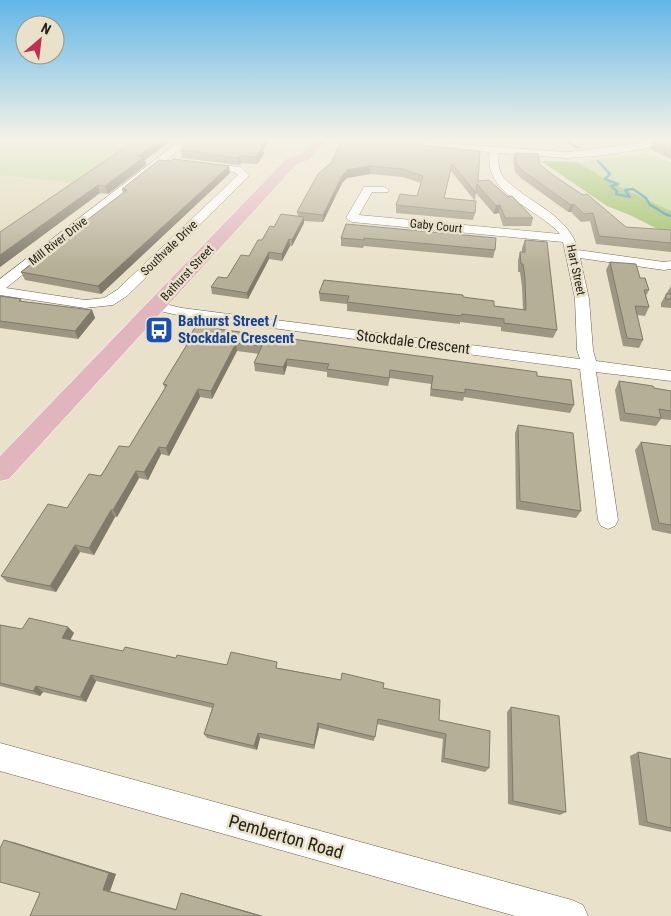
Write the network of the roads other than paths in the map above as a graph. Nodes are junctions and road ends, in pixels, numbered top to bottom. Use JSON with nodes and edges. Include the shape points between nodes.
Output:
{"nodes":[{"id":1,"x":132,"y":183,"type":"edge"},
{"id":2,"x":236,"y":183,"type":"edge"},
{"id":3,"x":272,"y":183,"type":"edge"},
{"id":4,"x":503,"y":183,"type":"edge"},
{"id":5,"x":384,"y":190,"type":"dead end"},
{"id":6,"x":569,"y":239,"type":"junction"},
{"id":7,"x":572,"y":253,"type":"junction"},
{"id":8,"x":669,"y":268,"type":"edge"},
{"id":9,"x":0,"y":286,"type":"edge"},
{"id":10,"x":0,"y":292,"type":"edge"},
{"id":11,"x":156,"y":306,"type":"junction"},
{"id":12,"x":589,"y":364,"type":"junction"},
{"id":13,"x":671,"y":376,"type":"edge"},
{"id":14,"x":0,"y":472,"type":"edge"},
{"id":15,"x":608,"y":520,"type":"dead end"},
{"id":16,"x":0,"y":757,"type":"edge"},
{"id":17,"x":572,"y":916,"type":"edge"}],
"edges":[{"from":1,"to":9,"type":"street","name":"Mill River Drive"},
{"from":2,"to":10,"type":"street","name":"Southvale Drive","via":[[122,293],[108,302],[91,304]]},
{"from":3,"to":11,"type":"main road","name":"Bathurst Street"},
{"from":4,"to":6,"type":"street","name":"Hart Street","via":[[548,216],[567,233]]},
{"from":5,"to":6,"type":"street","name":"Gaby Court","via":[[368,189],[352,218]]},
{"from":6,"to":7,"type":"street","name":"Hart Street"},
{"from":7,"to":8,"type":"street"},
{"from":7,"to":12,"type":"street","name":"Hart Street","via":[[582,299]]},
{"from":11,"to":12,"type":"street","name":"Stockdale Crescent"},
{"from":11,"to":14,"type":"main road","name":"Bathurst Street"},
{"from":12,"to":13,"type":"street","name":"Stockdale Crescent"},
{"from":12,"to":15,"type":"street"},
{"from":16,"to":17,"type":"street","name":"Pemberton Road"}]}
